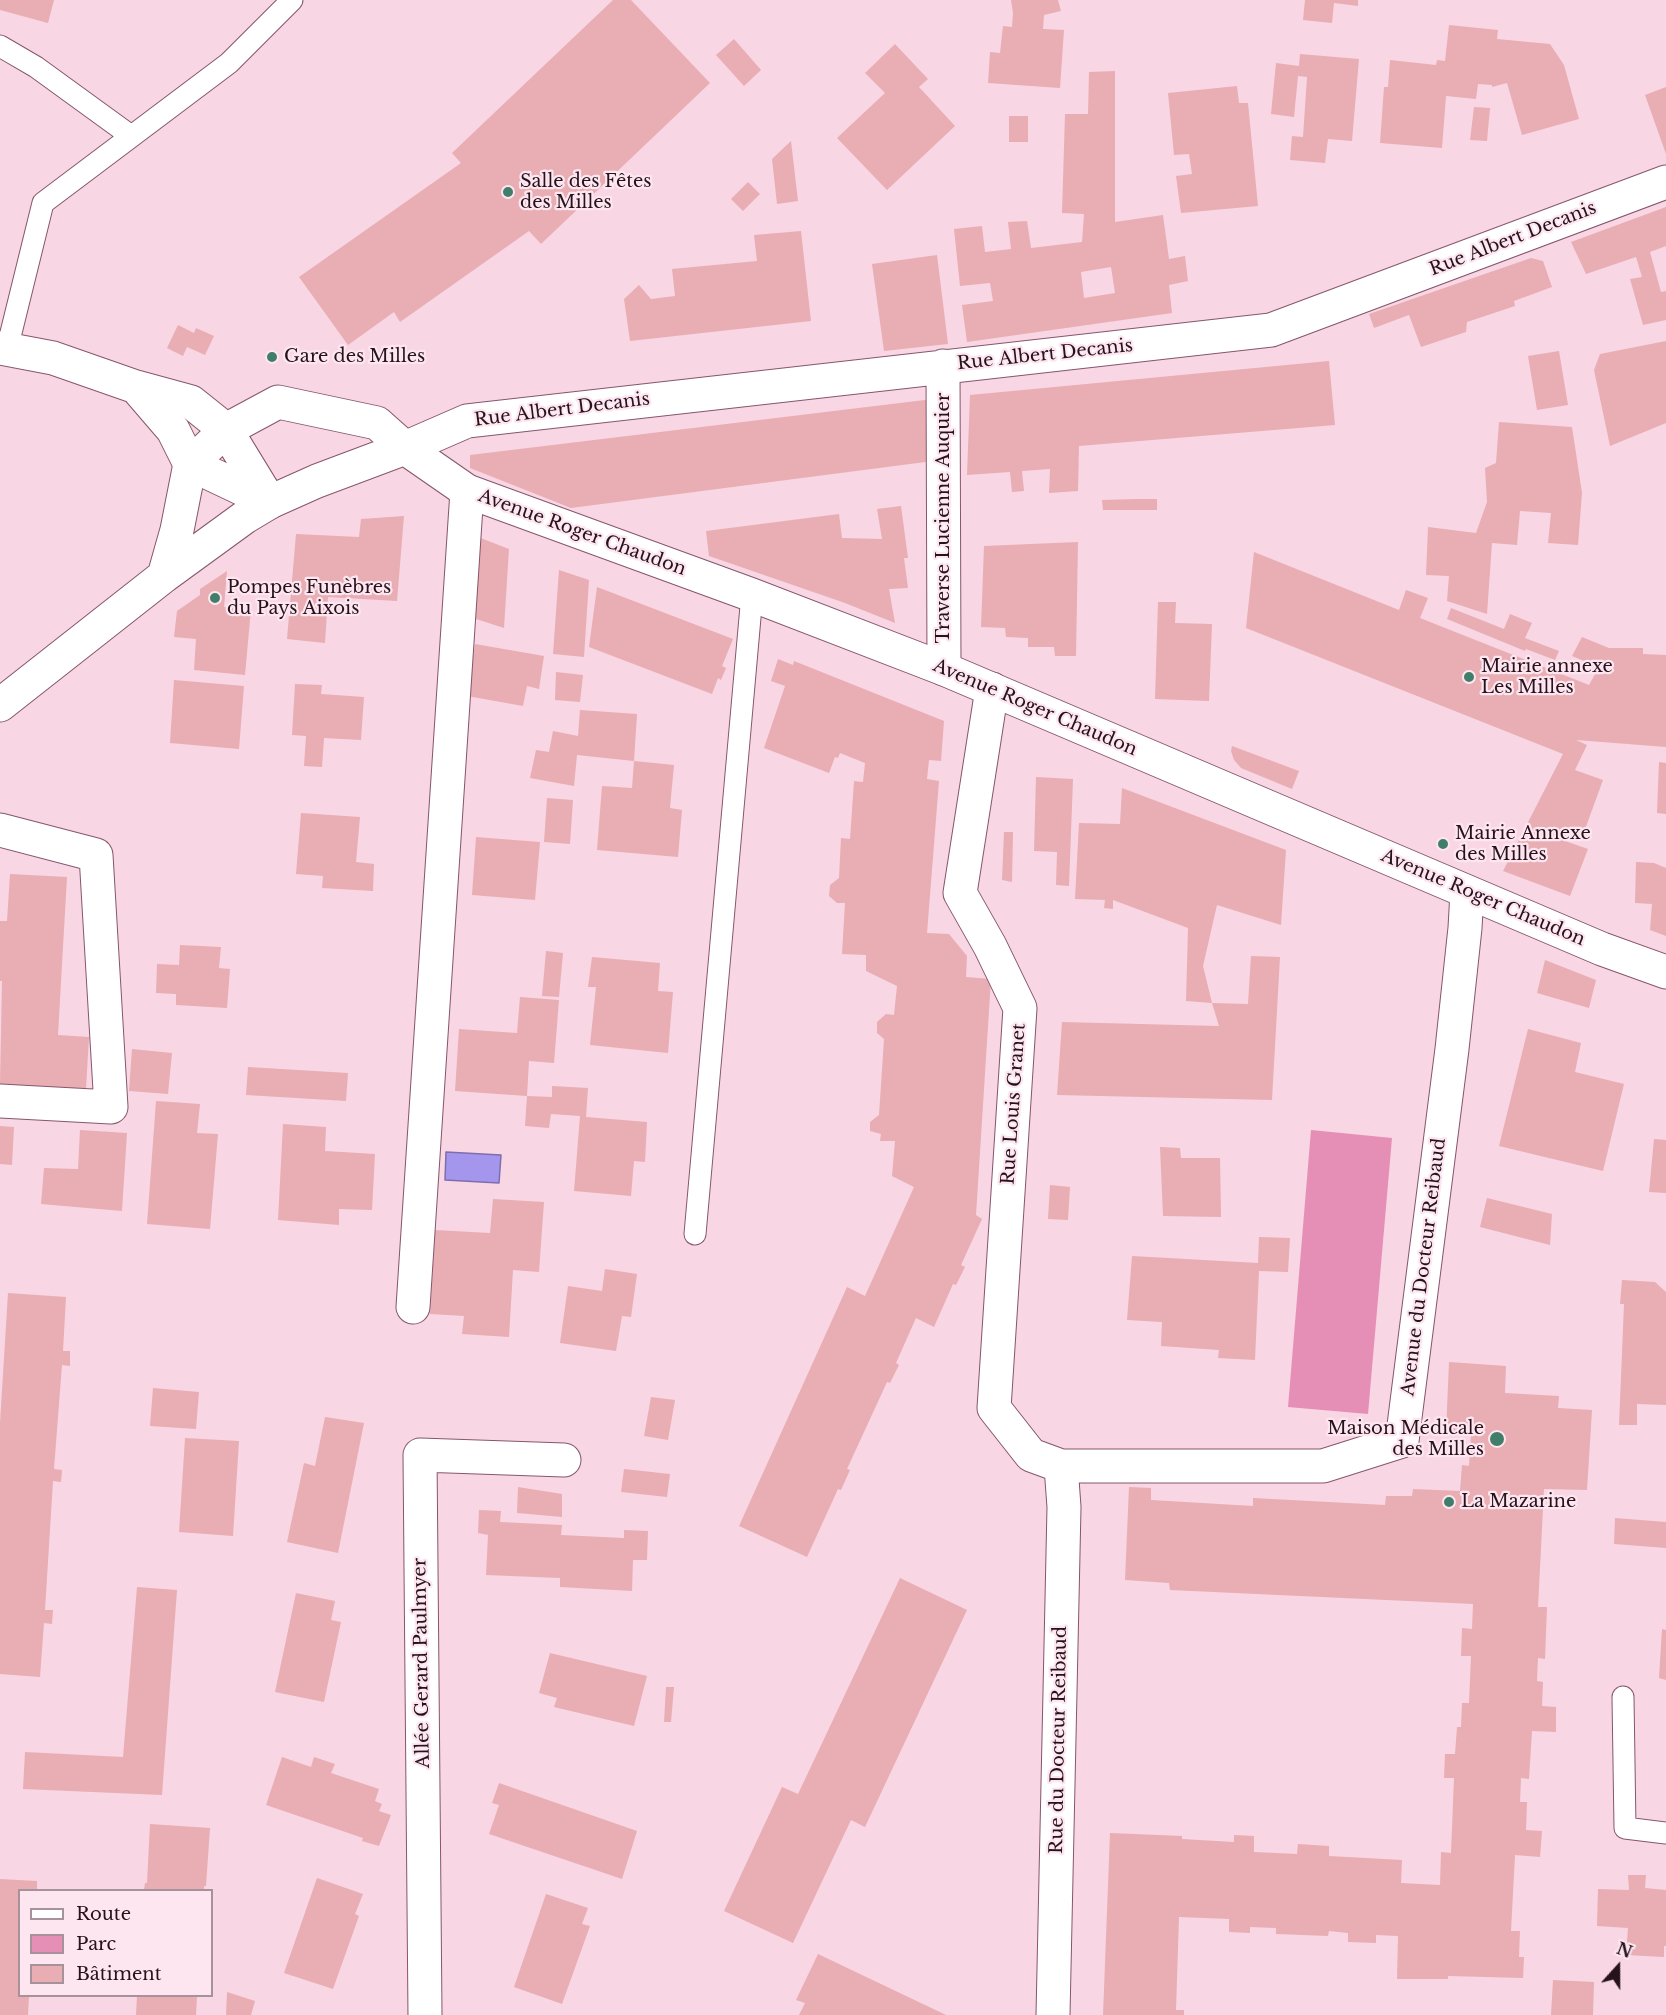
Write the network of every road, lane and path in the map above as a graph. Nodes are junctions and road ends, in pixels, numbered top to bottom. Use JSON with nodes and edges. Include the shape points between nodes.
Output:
{"nodes":[{"id":1,"x":292,"y":0,"type":"edge"},
{"id":2,"x":0,"y":46,"type":"edge"},
{"id":3,"x":131,"y":136,"type":"junction"},
{"id":4,"x":1666,"y":182,"type":"edge"},
{"id":5,"x":3,"y":349,"type":"edge"},
{"id":6,"x":943,"y":366,"type":"junction"},
{"id":7,"x":136,"y":387,"type":"junction"},
{"id":8,"x":226,"y":430,"type":"junction"},
{"id":9,"x":405,"y":448,"type":"junction"},
{"id":10,"x":190,"y":464,"type":"junction"},
{"id":11,"x":466,"y":491,"type":"junction"},
{"id":12,"x":270,"y":502,"type":"junction"},
{"id":13,"x":164,"y":576,"type":"junction"},
{"id":14,"x":752,"y":596,"type":"junction"},
{"id":15,"x":944,"y":669,"type":"junction"},
{"id":16,"x":992,"y":689,"type":"junction"},
{"id":17,"x":0,"y":705,"type":"edge"},
{"id":18,"x":0,"y":830,"type":"edge"},
{"id":19,"x":1467,"y":892,"type":"junction"},
{"id":20,"x":1666,"y":972,"type":"edge"},
{"id":21,"x":0,"y":1101,"type":"edge"},
{"id":22,"x":695,"y":1234,"type":"dead end"},
{"id":23,"x":414,"y":1307,"type":"dead end"},
{"id":24,"x":564,"y":1460,"type":"dead end"},
{"id":25,"x":1061,"y":1466,"type":"junction"},
{"id":26,"x":1623,"y":1696,"type":"dead end"},
{"id":27,"x":1666,"y":1833,"type":"edge"},
{"id":28,"x":425,"y":2015,"type":"edge"},
{"id":29,"x":1053,"y":2015,"type":"edge"}],
"edges":[{"from":1,"to":3,"type":"lane","via":[[229,63]]},
{"from":2,"to":3,"type":"lane","via":[[36,67]]},
{"from":3,"to":5,"type":"lane","via":[[43,203]]},
{"from":4,"to":6,"type":"street","name":"Rue Albert Decanis","via":[[1271,330]]},
{"from":5,"to":7,"type":"street","via":[[53,358]]},
{"from":6,"to":9,"type":"street","name":"Rue Albert Decanis","via":[[467,421]]},
{"from":6,"to":15,"type":"street","name":"Traverse Lucienne Auquier"},
{"from":7,"to":8,"type":"street","via":[[192,402]]},
{"from":7,"to":10,"type":"street","via":[[172,430]]},
{"from":8,"to":9,"type":"street","name":"Avenue Roger Chaudon","via":[[278,402],[377,423]]},
{"from":8,"to":10,"type":"street","name":"Avenue Roger Chaudon"},
{"from":8,"to":12,"type":"street"},
{"from":9,"to":11,"type":"street","name":"Avenue Roger Chaudon"},
{"from":9,"to":12,"type":"street","name":"Rue Albert Decanis"},
{"from":10,"to":12,"type":"street"},
{"from":10,"to":13,"type":"street"},
{"from":11,"to":14,"type":"street","name":"Avenue Roger Chaudon"},
{"from":11,"to":23,"type":"street"},
{"from":12,"to":13,"type":"street","name":"Rue Albert Decanis"},
{"from":13,"to":17,"type":"street","name":"Rue Albert Decanis"},
{"from":14,"to":15,"type":"street","name":"Avenue Roger Chaudon"},
{"from":14,"to":22,"type":"lane"},
{"from":15,"to":16,"type":"street","name":"Avenue Roger Chaudon"},
{"from":16,"to":19,"type":"street","name":"Avenue Roger Chaudon"},
{"from":16,"to":25,"type":"street","name":"Rue Louis Granet","via":[[960,894],[1020,1008],[994,1408],[1031,1455]]},
{"from":18,"to":21,"type":"street","via":[[96,855],[111,1107]]},
{"from":19,"to":20,"type":"street","name":"Avenue Roger Chaudon"},
{"from":19,"to":25,"type":"street","name":"Avenue du Docteur Reibaud","via":[[1453,1038],[1402,1441],[1323,1466]]},
{"from":24,"to":28,"type":"street","name":"Allée Gerard Paulmyer","via":[[420,1455]]},
{"from":25,"to":29,"type":"street","name":"Rue du Docteur Reibaud","via":[[1064,1507]]},
{"from":26,"to":27,"type":"lane","via":[[1625,1828]]}]}
